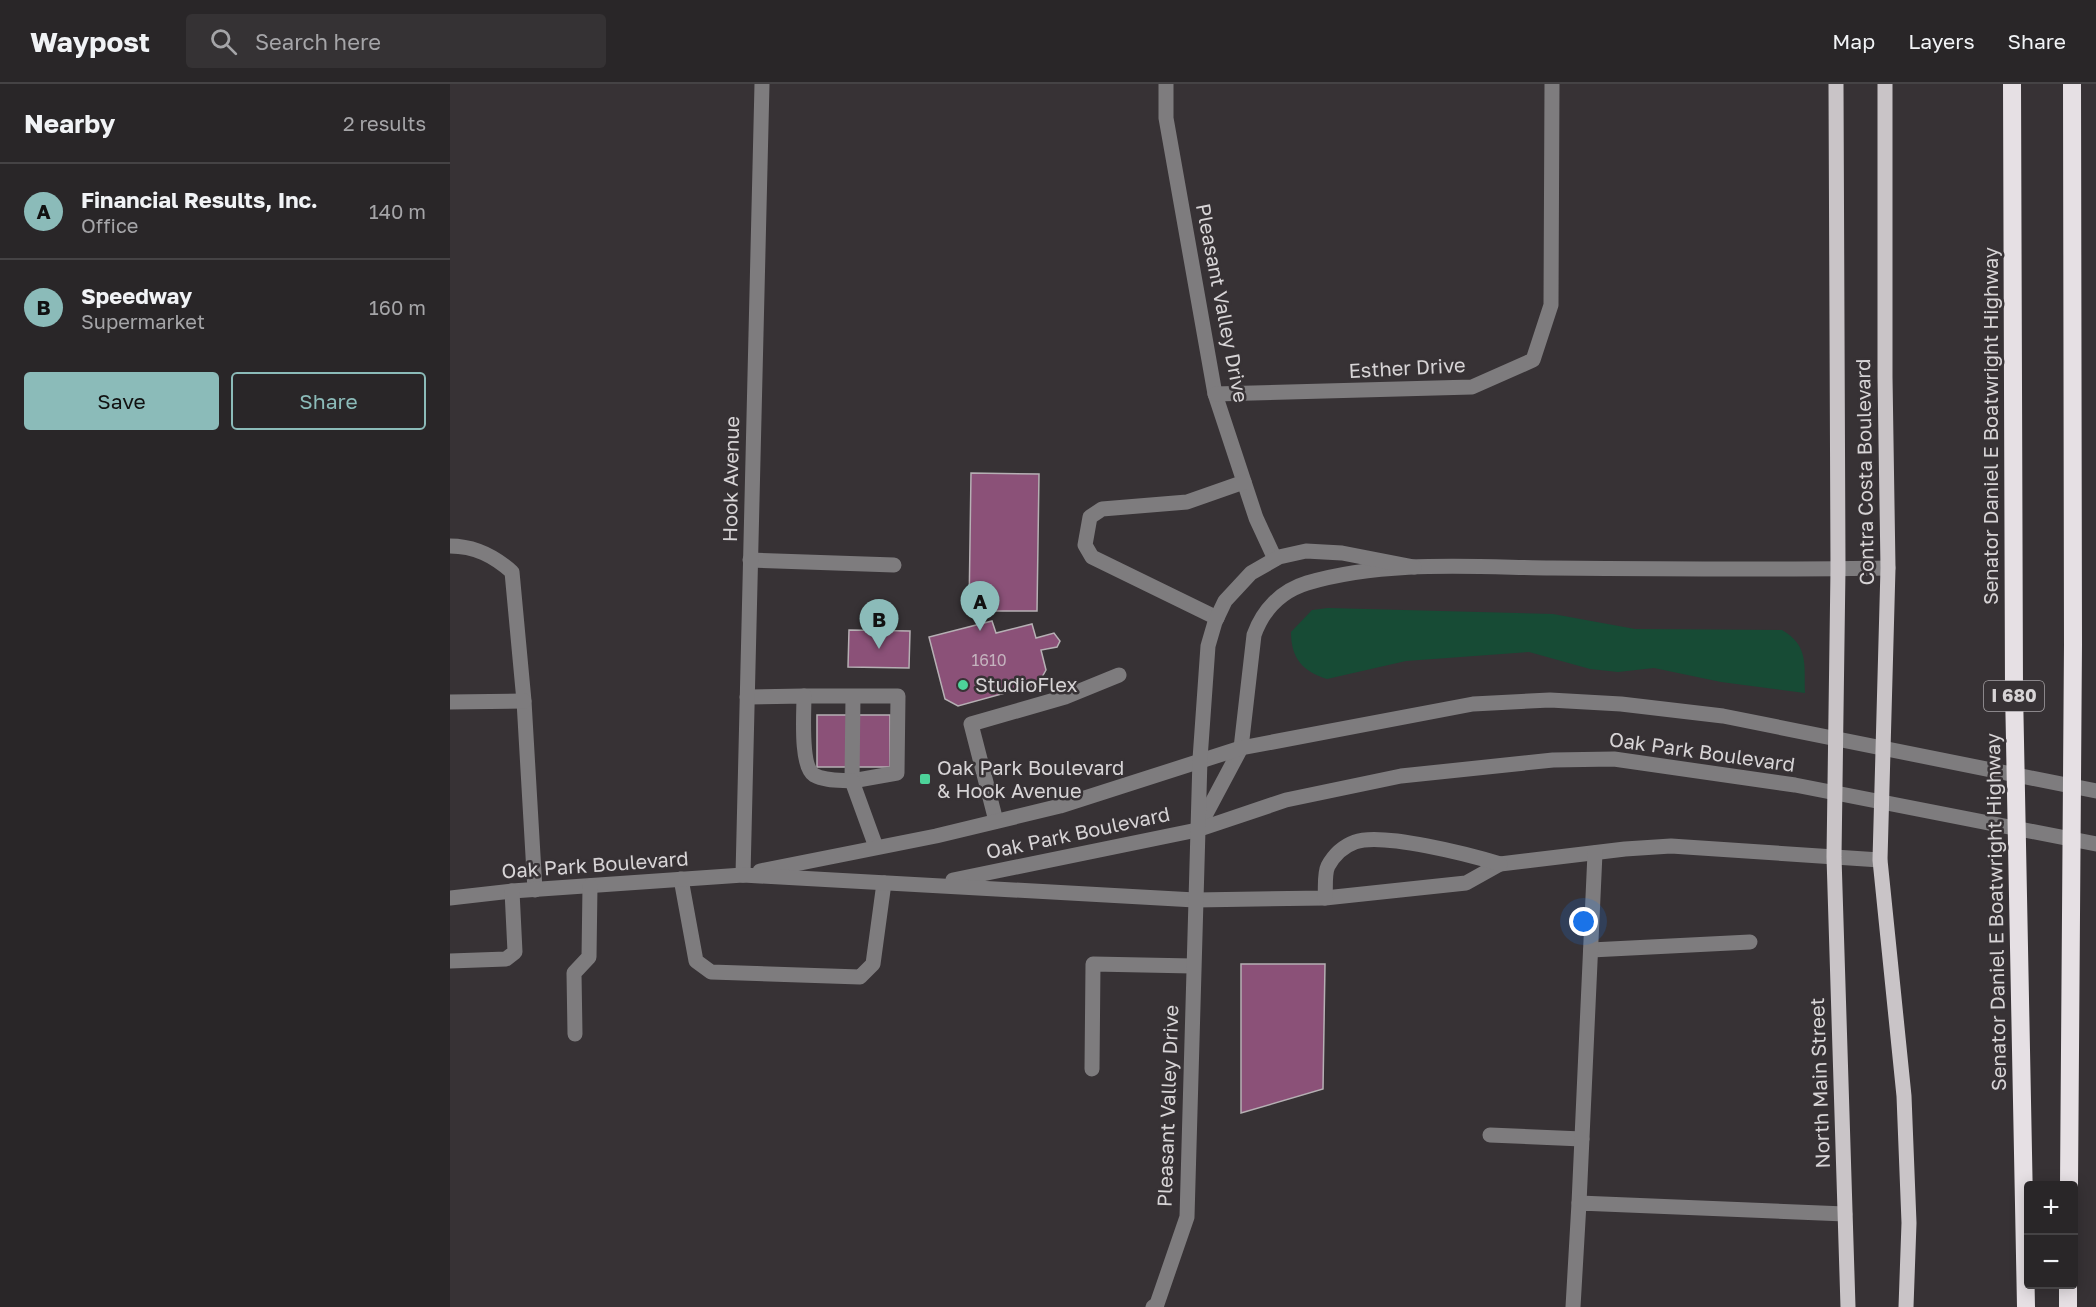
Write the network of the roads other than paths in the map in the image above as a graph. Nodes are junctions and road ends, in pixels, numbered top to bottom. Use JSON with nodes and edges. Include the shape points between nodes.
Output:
{"nodes":[{"id":1,"x":762,"y":84,"type":"edge"},
{"id":2,"x":1166,"y":84,"type":"edge"},
{"id":3,"x":1552,"y":84,"type":"edge"},
{"id":4,"x":1836,"y":84,"type":"edge"},
{"id":5,"x":1885,"y":84,"type":"edge"},
{"id":6,"x":2012,"y":84,"type":"edge"},
{"id":7,"x":2072,"y":84,"type":"edge"},
{"id":8,"x":1215,"y":394,"type":"junction"},
{"id":9,"x":1244,"y":482,"type":"junction"},
{"id":10,"x":450,"y":546,"type":"edge"},
{"id":11,"x":1275,"y":559,"type":"junction"},
{"id":12,"x":750,"y":561,"type":"junction"},
{"id":13,"x":894,"y":565,"type":"dead end"},
{"id":14,"x":1414,"y":567,"type":"junction"},
{"id":15,"x":1888,"y":568,"type":"junction"},
{"id":16,"x":1838,"y":569,"type":"junction"},
{"id":17,"x":1217,"y":618,"type":"junction"},
{"id":18,"x":1119,"y":675,"type":"dead end"},
{"id":19,"x":804,"y":696,"type":"junction"},
{"id":20,"x":853,"y":696,"type":"junction"},
{"id":21,"x":747,"y":697,"type":"junction"},
{"id":22,"x":524,"y":701,"type":"junction"},
{"id":23,"x":450,"y":702,"type":"edge"},
{"id":24,"x":1242,"y":748,"type":"junction"},
{"id":25,"x":1200,"y":759,"type":"junction"},
{"id":26,"x":852,"y":781,"type":"junction"},
{"id":27,"x":2096,"y":791,"type":"edge"},
{"id":28,"x":996,"y":821,"type":"junction"},
{"id":29,"x":1197,"y":830,"type":"junction"},
{"id":30,"x":2096,"y":844,"type":"edge"},
{"id":31,"x":876,"y":847,"type":"junction"},
{"id":32,"x":1595,"y":853,"type":"junction"},
{"id":33,"x":1834,"y":857,"type":"junction"},
{"id":34,"x":1880,"y":860,"type":"junction"},
{"id":35,"x":1500,"y":864,"type":"junction"},
{"id":36,"x":743,"y":875,"type":"junction"},
{"id":37,"x":681,"y":879,"type":"junction"},
{"id":38,"x":884,"y":883,"type":"junction"},
{"id":39,"x":932,"y":884,"type":"junction"},
{"id":40,"x":590,"y":885,"type":"junction"},
{"id":41,"x":535,"y":890,"type":"junction"},
{"id":42,"x":512,"y":891,"type":"junction"},
{"id":43,"x":450,"y":898,"type":"edge"},
{"id":44,"x":1325,"y":898,"type":"junction"},
{"id":45,"x":1195,"y":900,"type":"junction"},
{"id":46,"x":1750,"y":942,"type":"dead end"},
{"id":47,"x":1591,"y":950,"type":"junction"},
{"id":48,"x":450,"y":961,"type":"edge"},
{"id":49,"x":1193,"y":966,"type":"junction"},
{"id":50,"x":575,"y":1034,"type":"dead end"},
{"id":51,"x":1092,"y":1069,"type":"dead end"},
{"id":52,"x":1490,"y":1135,"type":"dead end"},
{"id":53,"x":1582,"y":1138,"type":"junction"},
{"id":54,"x":2069,"y":1181,"type":"edge"},
{"id":55,"x":1580,"y":1203,"type":"junction"},
{"id":56,"x":1845,"y":1214,"type":"junction"},
{"id":57,"x":2068,"y":1289,"type":"edge"},
{"id":58,"x":1153,"y":1307,"type":"edge"},
{"id":59,"x":1573,"y":1307,"type":"edge"},
{"id":60,"x":1848,"y":1307,"type":"edge"},
{"id":61,"x":1906,"y":1307,"type":"edge"},
{"id":62,"x":2026,"y":1307,"type":"edge"},
{"id":63,"x":2068,"y":1307,"type":"edge"}],
"edges":[{"from":1,"to":12,"type":"street","name":"Hook Avenue"},
{"from":2,"to":8,"type":"street","name":"Pleasant Valley Drive","via":[[1166,118]]},
{"from":3,"to":8,"type":"street","name":"Esther Drive","via":[[1551,305],[1533,360],[1472,387]]},
{"from":4,"to":16,"type":"main road","name":"Contra Costa Boulevard"},
{"from":5,"to":15,"type":"main road","name":"Contra Costa Boulevard"},
{"from":6,"to":62,"type":"highway","name":"Senator Daniel E Boatwright Highway","number":"I 680","via":[[2014,690]]},
{"from":7,"to":54,"type":"highway","number":"I 680"},
{"from":8,"to":9,"type":"street","name":"Pleasant Valley Drive"},
{"from":9,"to":11,"type":"street","name":"Pleasant Valley Drive"},
{"from":9,"to":17,"type":"street","via":[[1187,502],[1102,509],[1090,517],[1085,545],[1092,557]]},
{"from":10,"to":22,"type":"street","via":[[494,556],[512,572]]},
{"from":11,"to":14,"type":"street","name":"Oak Park Boulevard","via":[[1306,551],[1342,553]]},
{"from":11,"to":17,"type":"street","name":"Oak Park Boulevard","via":[[1251,573],[1225,601]]},
{"from":12,"to":13,"type":"street"},
{"from":12,"to":21,"type":"street","name":"Hook Avenue"},
{"from":14,"to":16,"type":"street","name":"Oak Park Boulevard"},
{"from":14,"to":24,"type":"street","name":"Oak Park Boulevard","via":[[1306,584],[1271,605],[1254,635]]},
{"from":15,"to":16,"type":"street","name":"Oak Park Boulevard"},
{"from":15,"to":34,"type":"main road","name":"Contra Costa Boulevard"},
{"from":16,"to":33,"type":"main road","name":"Contra Costa Boulevard"},
{"from":17,"to":25,"type":"street","name":"Oak Park Boulevard","via":[[1208,646]]},
{"from":18,"to":28,"type":"street","via":[[1065,697],[971,724]]},
{"from":19,"to":20,"type":"street"},
{"from":19,"to":21,"type":"street"},
{"from":19,"to":26,"type":"street","via":[[805,762],[812,774],[826,780]]},
{"from":20,"to":26,"type":"street"},
{"from":20,"to":26,"type":"street","via":[[898,696],[897,773]]},
{"from":21,"to":36,"type":"street","name":"Hook Avenue"},
{"from":22,"to":23,"type":"street"},
{"from":22,"to":41,"type":"street"},
{"from":24,"to":25,"type":"street","name":"Oak Park Boulevard"},
{"from":24,"to":27,"type":"street","name":"Oak Park Boulevard","via":[[1473,704],[1550,700],[1723,716]]},
{"from":24,"to":29,"type":"street","name":"Oak Park Boulevard"},
{"from":25,"to":28,"type":"street","name":"Oak Park Boulevard","via":[[1060,806]]},
{"from":25,"to":29,"type":"street","name":"Oak Park Boulevard"},
{"from":26,"to":31,"type":"street"},
{"from":28,"to":31,"type":"street","name":"Oak Park Boulevard"},
{"from":29,"to":30,"type":"street","name":"Oak Park Boulevard","via":[[1286,800],[1401,776],[1553,760],[1614,759],[1795,785]]},
{"from":29,"to":39,"type":"street","name":"Oak Park Boulevard"},
{"from":29,"to":45,"type":"street","name":"Oak Park Boulevard"},
{"from":31,"to":36,"type":"street","name":"Oak Park Boulevard"},
{"from":32,"to":33,"type":"street","name":"Oak Park Boulevard","via":[[1671,846]]},
{"from":32,"to":35,"type":"street","name":"Oak Park Boulevard"},
{"from":32,"to":47,"type":"street"},
{"from":33,"to":34,"type":"street","name":"Oak Park Boulevard"},
{"from":33,"to":56,"type":"main road","name":"North Main Street"},
{"from":34,"to":61,"type":"main road","via":[[1904,1096],[1909,1223]]},
{"from":35,"to":44,"type":"street","name":"Oak Park Boulevard","via":[[1466,883]]},
{"from":35,"to":44,"type":"street","name":"Oak Park Boulevard","via":[[1374,838],[1355,842],[1338,852],[1327,867]]},
{"from":36,"to":37,"type":"street","name":"Oak Park Boulevard"},
{"from":36,"to":38,"type":"street","name":"Oak Park Boulevard"},
{"from":37,"to":38,"type":"street","via":[[696,961],[711,972],[795,977],[860,977],[873,964]]},
{"from":37,"to":40,"type":"street","name":"Oak Park Boulevard"},
{"from":38,"to":39,"type":"street","name":"Oak Park Boulevard"},
{"from":39,"to":45,"type":"street","name":"Oak Park Boulevard"},
{"from":40,"to":41,"type":"street","name":"Oak Park Boulevard"},
{"from":40,"to":50,"type":"street","via":[[589,957],[574,973]]},
{"from":41,"to":42,"type":"street","name":"Oak Park Boulevard"},
{"from":42,"to":43,"type":"street","name":"Oak Park Boulevard"},
{"from":42,"to":48,"type":"street","via":[[515,952],[506,959]]},
{"from":44,"to":45,"type":"street","name":"Oak Park Boulevard"},
{"from":45,"to":49,"type":"street","name":"Pleasant Valley Drive"},
{"from":46,"to":47,"type":"street"},
{"from":47,"to":53,"type":"street"},
{"from":49,"to":51,"type":"street","via":[[1094,964]]},
{"from":49,"to":58,"type":"street","name":"Pleasant Valley Drive","via":[[1186,1217]]},
{"from":52,"to":53,"type":"street"},
{"from":53,"to":55,"type":"street"},
{"from":55,"to":56,"type":"street"},
{"from":55,"to":59,"type":"street"},
{"from":56,"to":60,"type":"main road","name":"North Main Street"},
{"from":57,"to":63,"type":"highway"}]}
